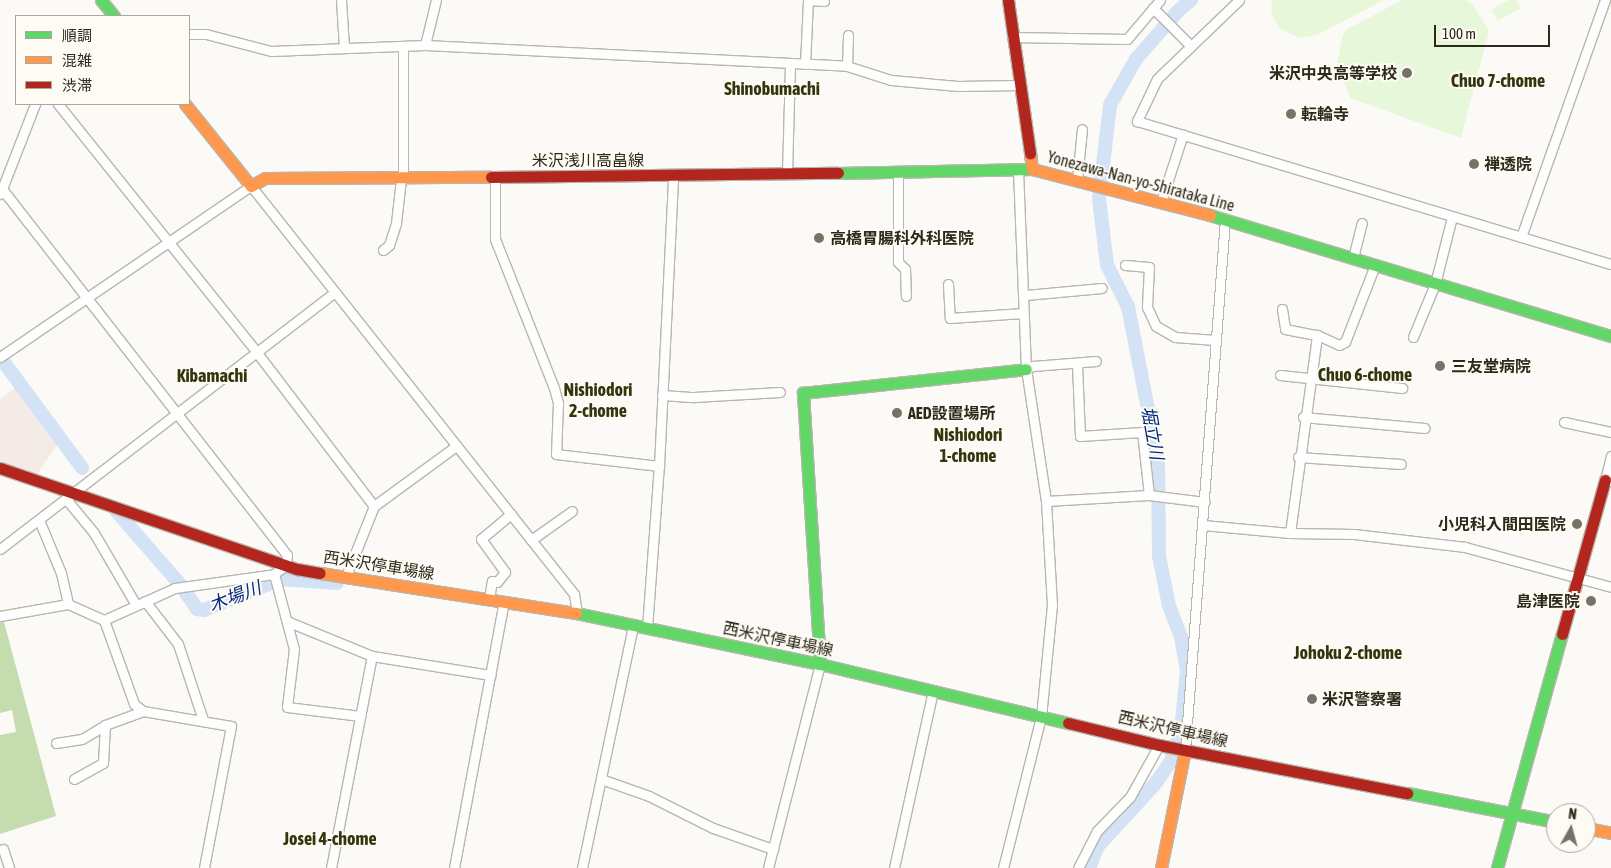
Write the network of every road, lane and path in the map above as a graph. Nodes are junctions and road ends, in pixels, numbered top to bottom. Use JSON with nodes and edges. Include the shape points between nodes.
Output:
{"nodes":[{"id":1,"x":101,"y":0,"type":"edge"},
{"id":2,"x":341,"y":0,"type":"edge"},
{"id":3,"x":436,"y":0,"type":"edge"},
{"id":4,"x":1008,"y":0,"type":"edge"},
{"id":5,"x":1160,"y":0,"type":"edge"},
{"id":6,"x":1238,"y":0,"type":"edge"},
{"id":7,"x":1605,"y":0,"type":"edge"},
{"id":8,"x":824,"y":1,"type":"edge"},
{"id":9,"x":1154,"y":9,"type":"junction"},
{"id":10,"x":113,"y":15,"type":"edge"},
{"id":11,"x":190,"y":34,"type":"edge"},
{"id":12,"x":848,"y":35,"type":"dead end"},
{"id":13,"x":1012,"y":37,"type":"junction"},
{"id":14,"x":425,"y":45,"type":"junction"},
{"id":15,"x":1190,"y":45,"type":"junction"},
{"id":16,"x":403,"y":46,"type":"junction"},
{"id":17,"x":344,"y":48,"type":"junction"},
{"id":18,"x":790,"y":63,"type":"junction"},
{"id":19,"x":804,"y":64,"type":"junction"},
{"id":20,"x":847,"y":66,"type":"junction"},
{"id":21,"x":1020,"y":85,"type":"junction"},
{"id":22,"x":36,"y":105,"type":"edge"},
{"id":23,"x":59,"y":105,"type":"edge"},
{"id":24,"x":186,"y":105,"type":"edge"},
{"id":25,"x":1082,"y":129,"type":"dead end"},
{"id":26,"x":1182,"y":134,"type":"junction"},
{"id":27,"x":1032,"y":169,"type":"junction"},
{"id":28,"x":898,"y":172,"type":"junction"},
{"id":29,"x":1018,"y":172,"type":"junction"},
{"id":30,"x":787,"y":173,"type":"junction"},
{"id":31,"x":673,"y":176,"type":"junction"},
{"id":32,"x":495,"y":177,"type":"junction"},
{"id":33,"x":402,"y":178,"type":"junction"},
{"id":34,"x":1079,"y":180,"type":"junction"},
{"id":35,"x":251,"y":186,"type":"junction"},
{"id":36,"x":1,"y":192,"type":"edge"},
{"id":37,"x":1161,"y":202,"type":"junction"},
{"id":38,"x":1452,"y":216,"type":"junction"},
{"id":39,"x":1225,"y":219,"type":"junction"},
{"id":40,"x":1362,"y":224,"type":"dead end"},
{"id":41,"x":1521,"y":237,"type":"junction"},
{"id":42,"x":167,"y":242,"type":"junction"},
{"id":43,"x":383,"y":250,"type":"dead end"},
{"id":44,"x":1353,"y":258,"type":"junction"},
{"id":45,"x":1125,"y":264,"type":"dead end"},
{"id":46,"x":1611,"y":264,"type":"edge"},
{"id":47,"x":1375,"y":265,"type":"junction"},
{"id":48,"x":948,"y":284,"type":"dead end"},
{"id":49,"x":1435,"y":284,"type":"junction"},
{"id":50,"x":1102,"y":288,"type":"dead end"},
{"id":51,"x":334,"y":293,"type":"junction"},
{"id":52,"x":1026,"y":295,"type":"junction"},
{"id":53,"x":906,"y":296,"type":"dead end"},
{"id":54,"x":86,"y":300,"type":"junction"},
{"id":55,"x":1282,"y":309,"type":"dead end"},
{"id":56,"x":1023,"y":313,"type":"junction"},
{"id":57,"x":1317,"y":335,"type":"junction"},
{"id":58,"x":1611,"y":336,"type":"edge"},
{"id":59,"x":1413,"y":337,"type":"dead end"},
{"id":60,"x":1216,"y":340,"type":"junction"},
{"id":61,"x":258,"y":354,"type":"junction"},
{"id":62,"x":1,"y":356,"type":"edge"},
{"id":63,"x":1096,"y":361,"type":"dead end"},
{"id":64,"x":1076,"y":364,"type":"junction"},
{"id":65,"x":1026,"y":369,"type":"junction"},
{"id":66,"x":1280,"y":375,"type":"dead end"},
{"id":67,"x":1309,"y":378,"type":"junction"},
{"id":68,"x":1402,"y":388,"type":"dead end"},
{"id":69,"x":780,"y":392,"type":"dead end"},
{"id":70,"x":662,"y":395,"type":"junction"},
{"id":71,"x":175,"y":414,"type":"junction"},
{"id":72,"x":1303,"y":417,"type":"junction"},
{"id":73,"x":1564,"y":422,"type":"dead end"},
{"id":74,"x":1425,"y":428,"type":"dead end"},
{"id":75,"x":1611,"y":432,"type":"edge"},
{"id":76,"x":456,"y":446,"type":"junction"},
{"id":77,"x":1611,"y":456,"type":"edge"},
{"id":78,"x":1298,"y":457,"type":"junction"},
{"id":79,"x":1401,"y":464,"type":"dead end"},
{"id":80,"x":659,"y":466,"type":"junction"},
{"id":81,"x":0,"y":468,"type":"edge"},
{"id":82,"x":1608,"y":480,"type":"edge"},
{"id":83,"x":1149,"y":495,"type":"junction"},
{"id":84,"x":69,"y":496,"type":"junction"},
{"id":85,"x":1046,"y":501,"type":"junction"},
{"id":86,"x":1205,"y":502,"type":"junction"},
{"id":87,"x":374,"y":506,"type":"junction"},
{"id":88,"x":572,"y":511,"type":"dead end"},
{"id":89,"x":511,"y":514,"type":"junction"},
{"id":90,"x":39,"y":520,"type":"junction"},
{"id":91,"x":1203,"y":524,"type":"junction"},
{"id":92,"x":1290,"y":533,"type":"junction"},
{"id":93,"x":531,"y":540,"type":"junction"},
{"id":94,"x":0,"y":549,"type":"edge"},
{"id":95,"x":286,"y":565,"type":"junction"},
{"id":96,"x":274,"y":574,"type":"junction"},
{"id":97,"x":346,"y":576,"type":"junction"},
{"id":98,"x":1578,"y":580,"type":"junction"},
{"id":99,"x":1611,"y":587,"type":"edge"},
{"id":100,"x":489,"y":599,"type":"junction"},
{"id":101,"x":145,"y":601,"type":"junction"},
{"id":102,"x":504,"y":602,"type":"junction"},
{"id":103,"x":68,"y":604,"type":"junction"},
{"id":104,"x":136,"y":605,"type":"junction"},
{"id":105,"x":577,"y":612,"type":"junction"},
{"id":106,"x":0,"y":616,"type":"edge"},
{"id":107,"x":104,"y":620,"type":"junction"},
{"id":108,"x":289,"y":622,"type":"junction"},
{"id":109,"x":633,"y":624,"type":"junction"},
{"id":110,"x":647,"y":628,"type":"junction"},
{"id":111,"x":372,"y":656,"type":"junction"},
{"id":112,"x":820,"y":664,"type":"junction"},
{"id":113,"x":490,"y":675,"type":"junction"},
{"id":114,"x":933,"y":691,"type":"junction"},
{"id":115,"x":143,"y":711,"type":"junction"},
{"id":116,"x":360,"y":716,"type":"junction"},
{"id":117,"x":1041,"y":717,"type":"junction"},
{"id":118,"x":203,"y":720,"type":"junction"},
{"id":119,"x":105,"y":725,"type":"junction"},
{"id":120,"x":56,"y":744,"type":"dead end"},
{"id":121,"x":1159,"y":745,"type":"junction"},
{"id":122,"x":1183,"y":750,"type":"junction"},
{"id":123,"x":74,"y":778,"type":"dead end"},
{"id":124,"x":601,"y":779,"type":"junction"},
{"id":125,"x":1514,"y":813,"type":"junction"},
{"id":126,"x":1546,"y":820,"type":"edge"},
{"id":127,"x":1596,"y":830,"type":"edge"},
{"id":128,"x":1611,"y":833,"type":"edge"},
{"id":129,"x":3,"y":849,"type":"dead end"},
{"id":130,"x":773,"y":849,"type":"junction"},
{"id":131,"x":9,"y":868,"type":"edge"},
{"id":132,"x":204,"y":868,"type":"edge"},
{"id":133,"x":331,"y":868,"type":"edge"},
{"id":134,"x":454,"y":868,"type":"edge"},
{"id":135,"x":582,"y":868,"type":"edge"},
{"id":136,"x":768,"y":868,"type":"edge"},
{"id":137,"x":894,"y":868,"type":"edge"},
{"id":138,"x":1003,"y":868,"type":"edge"},
{"id":139,"x":1078,"y":868,"type":"edge"},
{"id":140,"x":1161,"y":868,"type":"edge"},
{"id":141,"x":1498,"y":868,"type":"edge"}],
"edges":[{"from":1,"to":10,"type":"main road"},
{"from":2,"to":17,"type":"street"},
{"from":3,"to":14,"type":"street"},
{"from":4,"to":13,"type":"main road","name":"Yonezawa-Nan-yo-Shirataka Line"},
{"from":5,"to":9,"type":"street"},
{"from":6,"to":15,"type":"street"},
{"from":7,"to":41,"type":"street"},
{"from":8,"to":19,"type":"street","via":[[808,0]]},
{"from":9,"to":13,"type":"street","via":[[1127,39]]},
{"from":9,"to":15,"type":"street"},
{"from":11,"to":17,"type":"street","via":[[206,34],[271,51]]},
{"from":12,"to":20,"type":"street"},
{"from":13,"to":21,"type":"main road","name":"Yonezawa-Nan-yo-Shirataka Line"},
{"from":14,"to":16,"type":"street"},
{"from":14,"to":18,"type":"street"},
{"from":15,"to":26,"type":"street","via":[[1157,79],[1137,121]]},
{"from":16,"to":17,"type":"street"},
{"from":16,"to":33,"type":"street"},
{"from":18,"to":19,"type":"street"},
{"from":18,"to":30,"type":"street"},
{"from":19,"to":20,"type":"street"},
{"from":20,"to":21,"type":"street","via":[[891,80],[967,86]]},
{"from":21,"to":27,"type":"main road","name":"Yonezawa-Nan-yo-Shirataka Line"},
{"from":22,"to":36,"type":"street"},
{"from":23,"to":42,"type":"street"},
{"from":24,"to":35,"type":"main road"},
{"from":25,"to":34,"type":"street"},
{"from":26,"to":37,"type":"street"},
{"from":26,"to":38,"type":"street"},
{"from":27,"to":29,"type":"main road","name":"米沢浅川高畠線"},
{"from":27,"to":34,"type":"main road","name":"Yonezawa-Nan-yo-Shirataka Line"},
{"from":28,"to":29,"type":"main road","name":"米沢浅川高畠線"},
{"from":28,"to":30,"type":"main road","name":"米沢浅川高畠線"},
{"from":28,"to":53,"type":"street","via":[[898,262],[905,269]]},
{"from":29,"to":52,"type":"street"},
{"from":30,"to":31,"type":"main road","name":"米沢浅川高畠線"},
{"from":31,"to":32,"type":"main road","name":"米沢浅川高畠線"},
{"from":31,"to":70,"type":"street"},
{"from":32,"to":33,"type":"main road","name":"米沢浅川高畠線"},
{"from":32,"to":80,"type":"street","via":[[495,239],[554,388],[558,403],[556,454]]},
{"from":33,"to":35,"type":"main road","name":"米沢浅川高畠線","via":[[265,178]]},
{"from":33,"to":43,"type":"street","via":[[396,223],[389,245]]},
{"from":34,"to":37,"type":"main road","name":"Yonezawa-Nan-yo-Shirataka Line"},
{"from":35,"to":42,"type":"street"},
{"from":35,"to":51,"type":"street"},
{"from":36,"to":54,"type":"street"},
{"from":37,"to":39,"type":"main road","name":"Yonezawa-Nan-yo-Shirataka Line"},
{"from":38,"to":41,"type":"street"},
{"from":38,"to":49,"type":"street"},
{"from":39,"to":44,"type":"main road","name":"Yonezawa-Nan-yo-Shirataka Line"},
{"from":39,"to":60,"type":"street"},
{"from":40,"to":44,"type":"street"},
{"from":41,"to":46,"type":"street"},
{"from":42,"to":54,"type":"street"},
{"from":42,"to":61,"type":"street"},
{"from":44,"to":47,"type":"main road","name":"Yonezawa-Nan-yo-Shirataka Line"},
{"from":45,"to":60,"type":"street","via":[[1149,267],[1148,307],[1156,326],[1175,337]]},
{"from":47,"to":49,"type":"main road","name":"Yonezawa-Nan-yo-Shirataka Line"},
{"from":47,"to":57,"type":"street","via":[[1345,342],[1339,345]]},
{"from":48,"to":56,"type":"street","via":[[950,318]]},
{"from":49,"to":58,"type":"main road","name":"Yonezawa-Nan-yo-Shirataka Line"},
{"from":49,"to":59,"type":"street"},
{"from":50,"to":52,"type":"street"},
{"from":51,"to":61,"type":"street"},
{"from":51,"to":76,"type":"street"},
{"from":52,"to":56,"type":"street"},
{"from":54,"to":62,"type":"street"},
{"from":54,"to":71,"type":"street"},
{"from":55,"to":57,"type":"street","via":[[1285,329]]},
{"from":56,"to":65,"type":"street"},
{"from":57,"to":67,"type":"street"},
{"from":60,"to":86,"type":"street"},
{"from":61,"to":71,"type":"street"},
{"from":61,"to":87,"type":"street"},
{"from":63,"to":64,"type":"street"},
{"from":64,"to":65,"type":"street"},
{"from":64,"to":83,"type":"street","via":[[1080,436],[1142,432]]},
{"from":65,"to":85,"type":"street"},
{"from":65,"to":112,"type":"main road","via":[[803,393]]},
{"from":66,"to":67,"type":"street"},
{"from":67,"to":68,"type":"street"},
{"from":67,"to":72,"type":"street"},
{"from":69,"to":70,"type":"street","via":[[694,398]]},
{"from":70,"to":80,"type":"street"},
{"from":71,"to":84,"type":"street"},
{"from":71,"to":95,"type":"street","via":[[287,555]]},
{"from":72,"to":74,"type":"street"},
{"from":72,"to":78,"type":"street"},
{"from":73,"to":75,"type":"street"},
{"from":76,"to":87,"type":"street"},
{"from":76,"to":89,"type":"street"},
{"from":77,"to":82,"type":"street"},
{"from":78,"to":79,"type":"street"},
{"from":78,"to":92,"type":"street"},
{"from":80,"to":110,"type":"street"},
{"from":81,"to":84,"type":"main road","name":"西米沢停車場線"},
{"from":82,"to":98,"type":"main road"},
{"from":83,"to":85,"type":"street"},
{"from":83,"to":86,"type":"street"},
{"from":84,"to":90,"type":"street"},
{"from":84,"to":95,"type":"main road","name":"西米沢停車場線"},
{"from":84,"to":104,"type":"street"},
{"from":85,"to":117,"type":"street","via":[[1052,605]]},
{"from":86,"to":91,"type":"street"},
{"from":87,"to":97,"type":"street"},
{"from":88,"to":93,"type":"street"},
{"from":89,"to":93,"type":"street"},
{"from":89,"to":100,"type":"street","via":[[481,539],[506,572],[497,582],[492,581]]},
{"from":90,"to":94,"type":"street"},
{"from":90,"to":103,"type":"street","via":[[61,573]]},
{"from":91,"to":92,"type":"street"},
{"from":91,"to":122,"type":"street"},
{"from":92,"to":98,"type":"street","via":[[1354,534],[1465,547]]},
{"from":93,"to":105,"type":"street","via":[[574,594]]},
{"from":95,"to":96,"type":"street"},
{"from":95,"to":97,"type":"main road","name":"西米沢停車場線"},
{"from":96,"to":101,"type":"street","via":[[175,588]]},
{"from":96,"to":108,"type":"street"},
{"from":97,"to":100,"type":"main road","name":"西米沢停車場線"},
{"from":98,"to":99,"type":"street"},
{"from":98,"to":125,"type":"main road","via":[[1541,705]]},
{"from":100,"to":102,"type":"main road","name":"西米沢停車場線"},
{"from":101,"to":104,"type":"street"},
{"from":101,"to":118,"type":"street","via":[[178,644]]},
{"from":102,"to":105,"type":"main road","name":"西米沢停車場線"},
{"from":102,"to":113,"type":"street"},
{"from":103,"to":106,"type":"street"},
{"from":103,"to":107,"type":"street"},
{"from":104,"to":107,"type":"street"},
{"from":105,"to":109,"type":"main road","name":"西米沢停車場線"},
{"from":107,"to":115,"type":"street","via":[[134,704]]},
{"from":108,"to":111,"type":"street"},
{"from":108,"to":116,"type":"street","via":[[294,648],[287,707]]},
{"from":109,"to":110,"type":"main road","name":"西米沢停車場線"},
{"from":109,"to":124,"type":"street"},
{"from":110,"to":112,"type":"main road","name":"西米沢停車場線"},
{"from":111,"to":113,"type":"street"},
{"from":111,"to":116,"type":"street"},
{"from":112,"to":114,"type":"main road","name":"西米沢停車場線"},
{"from":112,"to":130,"type":"street"},
{"from":113,"to":134,"type":"street"},
{"from":114,"to":117,"type":"main road","name":"西米沢停車場線"},
{"from":114,"to":137,"type":"street"},
{"from":115,"to":118,"type":"street"},
{"from":115,"to":119,"type":"street"},
{"from":116,"to":133,"type":"street"},
{"from":117,"to":121,"type":"main road","name":"西米沢停車場線"},
{"from":117,"to":138,"type":"street"},
{"from":118,"to":132,"type":"street","via":[[232,726]]},
{"from":119,"to":120,"type":"street","via":[[82,739]]},
{"from":119,"to":123,"type":"street","via":[[103,763]]},
{"from":121,"to":122,"type":"main road","name":"西米沢停車場線"},
{"from":121,"to":139,"type":"street","via":[[1130,797],[1097,831]]},
{"from":122,"to":125,"type":"main road","name":"西米沢停車場線"},
{"from":122,"to":140,"type":"main road"},
{"from":124,"to":130,"type":"street","via":[[649,796],[713,828]]},
{"from":124,"to":135,"type":"street"},
{"from":125,"to":126,"type":"main road","name":"西米沢停車場線"},
{"from":125,"to":141,"type":"main road"},
{"from":127,"to":128,"type":"main road"},
{"from":129,"to":131,"type":"street"},
{"from":130,"to":136,"type":"street"}]}
